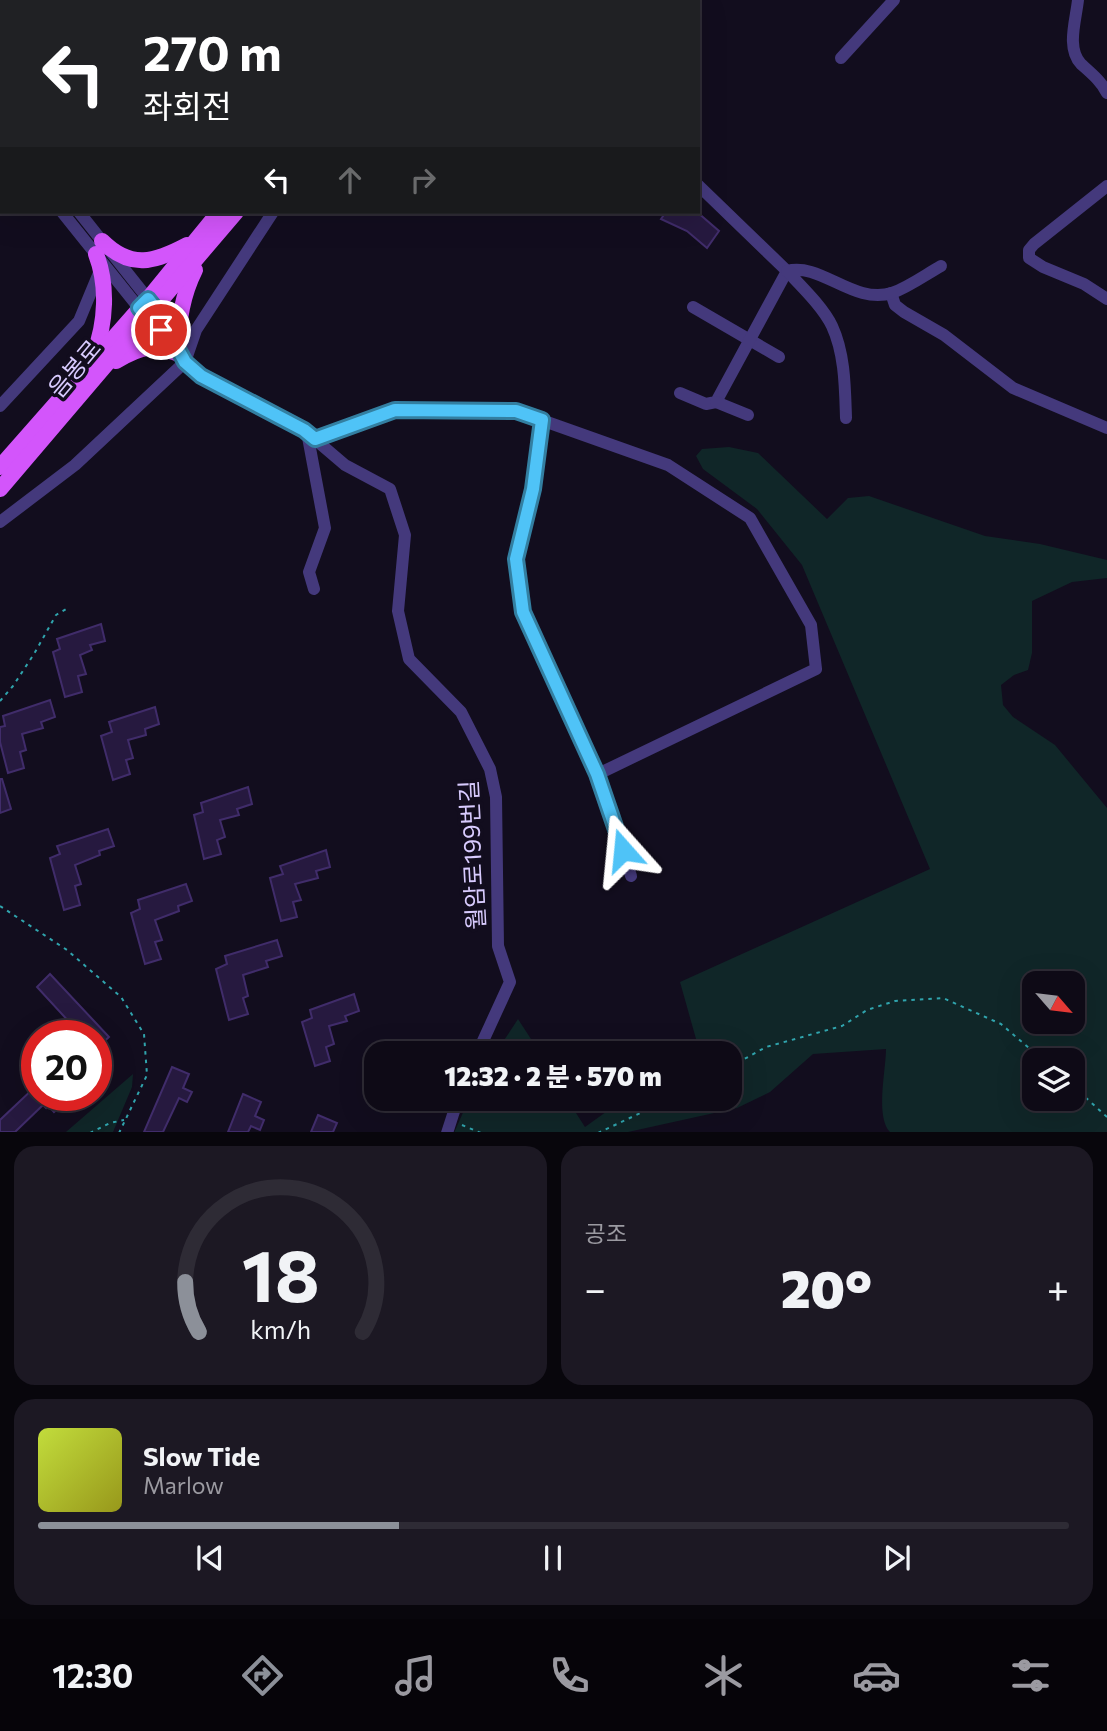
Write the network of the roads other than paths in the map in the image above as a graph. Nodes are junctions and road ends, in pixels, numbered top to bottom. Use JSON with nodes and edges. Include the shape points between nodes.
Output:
{"nodes":[{"id":1,"x":894,"y":0,"type":"edge"},
{"id":2,"x":1078,"y":0,"type":"edge"},
{"id":3,"x":841,"y":58,"type":"dead end"},
{"id":4,"x":1107,"y":93,"type":"edge"},
{"id":5,"x":1107,"y":186,"type":"edge"},
{"id":6,"x":700,"y":187,"type":"edge"},
{"id":7,"x":64,"y":214,"type":"edge"},
{"id":8,"x":80,"y":214,"type":"edge"},
{"id":9,"x":218,"y":214,"type":"edge"},
{"id":10,"x":234,"y":214,"type":"edge"},
{"id":11,"x":272,"y":214,"type":"edge"},
{"id":12,"x":202,"y":243,"type":"junction"},
{"id":13,"x":100,"y":254,"type":"junction"},
{"id":14,"x":941,"y":266,"type":"dead end"},
{"id":15,"x":787,"y":271,"type":"junction"},
{"id":16,"x":891,"y":293,"type":"junction"},
{"id":17,"x":1107,"y":299,"type":"edge"},
{"id":18,"x":693,"y":307,"type":"dead end"},
{"id":19,"x":148,"y":308,"type":"junction"},
{"id":20,"x":750,"y":338,"type":"junction"},
{"id":21,"x":179,"y":352,"type":"junction"},
{"id":22,"x":779,"y":357,"type":"dead end"},
{"id":23,"x":99,"y":364,"type":"junction"},
{"id":24,"x":680,"y":393,"type":"dead end"},
{"id":25,"x":716,"y":402,"type":"junction"},
{"id":26,"x":0,"y":406,"type":"edge"},
{"id":27,"x":748,"y":415,"type":"dead end"},
{"id":28,"x":846,"y":418,"type":"dead end"},
{"id":29,"x":542,"y":420,"type":"junction"},
{"id":30,"x":1107,"y":428,"type":"edge"},
{"id":31,"x":309,"y":434,"type":"junction"},
{"id":32,"x":0,"y":467,"type":"edge"},
{"id":33,"x":0,"y":489,"type":"edge"},
{"id":34,"x":0,"y":522,"type":"edge"},
{"id":35,"x":314,"y":589,"type":"dead end"},
{"id":36,"x":597,"y":774,"type":"junction"},
{"id":37,"x":631,"y":876,"type":"dead end"},
{"id":38,"x":483,"y":1041,"type":"edge"}],
"edges":[{"from":1,"to":3,"type":"street"},
{"from":2,"to":4,"type":"street","via":[[1072,48]]},
{"from":5,"to":17,"type":"street","via":[[1034,244],[1029,258]]},
{"from":6,"to":15,"type":"street"},
{"from":7,"to":13,"type":"street"},
{"from":8,"to":13,"type":"street"},
{"from":9,"to":12,"type":"main road","name":"음봉로"},
{"from":10,"to":12,"type":"main road","name":"음봉로"},
{"from":11,"to":21,"type":"street"},
{"from":12,"to":13,"type":"main road","via":[[144,261]]},
{"from":12,"to":19,"type":"main road","name":"음봉로"},
{"from":12,"to":21,"type":"main road","via":[[180,308]]},
{"from":13,"to":19,"type":"street","name":"월암로199번길"},
{"from":13,"to":23,"type":"main road","via":[[104,308]]},
{"from":13,"to":26,"type":"street","via":[[79,321]]},
{"from":14,"to":16,"type":"street"},
{"from":15,"to":16,"type":"street","via":[[799,268],[856,292]]},
{"from":15,"to":20,"type":"street"},
{"from":15,"to":28,"type":"street","via":[[832,326],[844,373]]},
{"from":16,"to":30,"type":"street","via":[[895,305],[944,335],[1013,388]]},
{"from":18,"to":20,"type":"street"},
{"from":19,"to":21,"type":"street","name":"월암로199번길"},
{"from":19,"to":23,"type":"main road","name":"음봉로"},
{"from":20,"to":22,"type":"street"},
{"from":20,"to":25,"type":"street"},
{"from":21,"to":23,"type":"main road","via":[[146,347]]},
{"from":21,"to":31,"type":"street","name":"월암로199번길","via":[[201,376]]},
{"from":21,"to":34,"type":"street","via":[[75,465]]},
{"from":23,"to":32,"type":"main road","name":"음봉로"},
{"from":23,"to":33,"type":"main road","name":"음봉로"},
{"from":24,"to":25,"type":"street","via":[[706,404]]},
{"from":25,"to":27,"type":"street"},
{"from":29,"to":31,"type":"street","via":[[516,411],[395,410]]},
{"from":29,"to":36,"type":"street","via":[[533,489],[516,559],[523,612]]},
{"from":29,"to":36,"type":"street","via":[[668,465],[750,518],[811,625],[816,669]]},
{"from":31,"to":35,"type":"street","via":[[326,528],[309,572]]},
{"from":31,"to":38,"type":"street","name":"월암로199번길","via":[[345,465],[390,489],[405,535],[398,611],[410,659],[461,712],[490,769],[496,797],[498,946],[510,982]]},
{"from":36,"to":37,"type":"street"}]}
